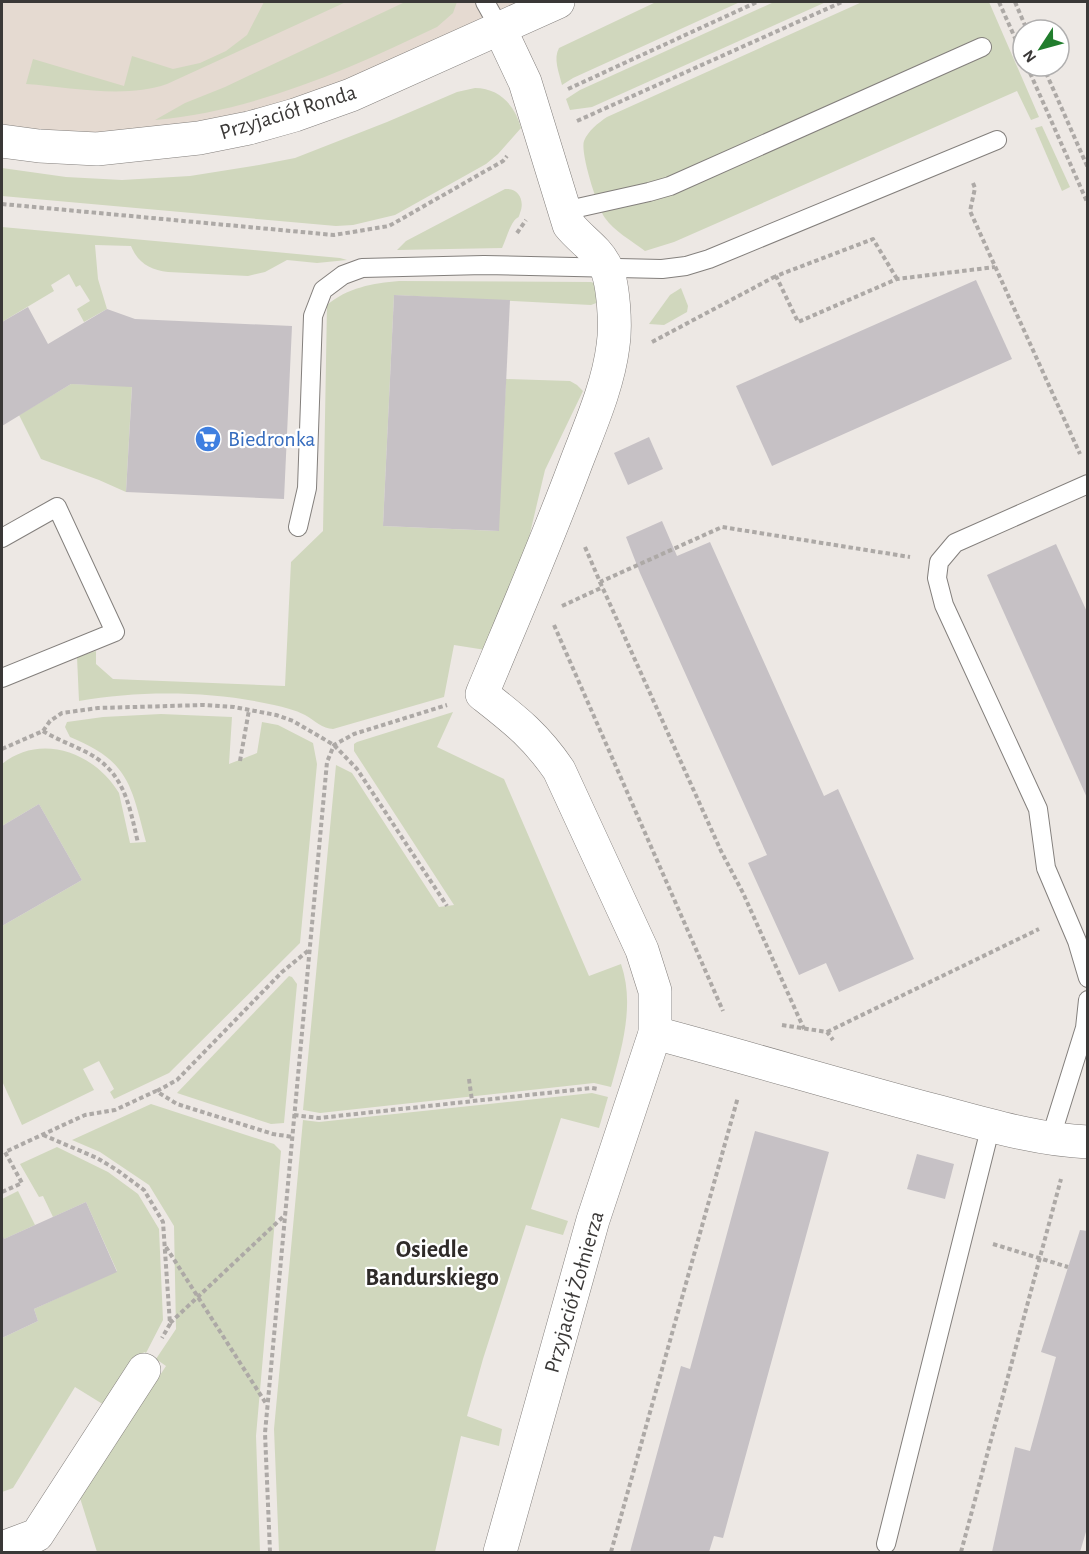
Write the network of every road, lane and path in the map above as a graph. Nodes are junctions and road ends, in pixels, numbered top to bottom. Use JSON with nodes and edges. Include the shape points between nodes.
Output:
{"nodes":[{"id":1,"x":558,"y":2,"type":"edge"},
{"id":2,"x":757,"y":2,"type":"edge"},
{"id":3,"x":842,"y":2,"type":"edge"},
{"id":4,"x":999,"y":2,"type":"edge"},
{"id":5,"x":1015,"y":2,"type":"edge"},
{"id":6,"x":492,"y":14,"type":"edge"},
{"id":7,"x":1022,"y":18,"type":"edge"},
{"id":8,"x":1011,"y":29,"type":"edge"},
{"id":9,"x":982,"y":47,"type":"dead end"},
{"id":10,"x":1032,"y":78,"type":"edge"},
{"id":11,"x":1048,"y":78,"type":"edge"},
{"id":12,"x":559,"y":95,"type":"dead end"},
{"id":13,"x":567,"y":126,"type":"dead end"},
{"id":14,"x":997,"y":140,"type":"dead end"},
{"id":15,"x":2,"y":141,"type":"edge"},
{"id":16,"x":509,"y":154,"type":"dead end"},
{"id":17,"x":962,"y":155,"type":"junction"},
{"id":18,"x":1088,"y":168,"type":"edge"},
{"id":19,"x":2,"y":204,"type":"edge"},
{"id":20,"x":1088,"y":204,"type":"edge"},
{"id":21,"x":564,"y":211,"type":"junction"},
{"id":22,"x":528,"y":218,"type":"dead end"},
{"id":23,"x":511,"y":266,"type":"junction"},
{"id":24,"x":606,"y":267,"type":"junction"},
{"id":25,"x":995,"y":267,"type":"junction"},
{"id":26,"x":776,"y":276,"type":"junction"},
{"id":27,"x":897,"y":279,"type":"junction"},
{"id":28,"x":647,"y":345,"type":"dead end"},
{"id":29,"x":1083,"y":460,"type":"dead end"},
{"id":30,"x":1088,"y":484,"type":"edge"},
{"id":31,"x":298,"y":527,"type":"dead end"},
{"id":32,"x":2,"y":538,"type":"edge"},
{"id":33,"x":582,"y":542,"type":"dead end"},
{"id":34,"x":939,"y":562,"type":"junction"},
{"id":35,"x":600,"y":582,"type":"junction"},
{"id":36,"x":603,"y":587,"type":"junction"},
{"id":37,"x":560,"y":607,"type":"dead end"},
{"id":38,"x":554,"y":623,"type":"dead end"},
{"id":39,"x":2,"y":678,"type":"edge"},
{"id":40,"x":482,"y":694,"type":"junction"},
{"id":41,"x":249,"y":710,"type":"junction"},
{"id":42,"x":43,"y":731,"type":"junction"},
{"id":43,"x":334,"y":746,"type":"junction"},
{"id":44,"x":2,"y":749,"type":"edge"},
{"id":45,"x":240,"y":761,"type":"dead end"},
{"id":46,"x":138,"y":843,"type":"dead end"},
{"id":47,"x":447,"y":906,"type":"dead end"},
{"id":48,"x":1067,"y":916,"type":"junction"},
{"id":49,"x":310,"y":950,"type":"junction"},
{"id":50,"x":1088,"y":978,"type":"edge"},
{"id":51,"x":1088,"y":1000,"type":"edge"},
{"id":52,"x":727,"y":1019,"type":"dead end"},
{"id":53,"x":771,"y":1024,"type":"dead end"},
{"id":54,"x":803,"y":1028,"type":"junction"},
{"id":55,"x":827,"y":1032,"type":"junction"},
{"id":56,"x":656,"y":1033,"type":"junction"},
{"id":57,"x":836,"y":1044,"type":"dead end"},
{"id":58,"x":749,"y":1058,"type":"junction"},
{"id":59,"x":470,"y":1079,"type":"dead end"},
{"id":60,"x":828,"y":1083,"type":"junction"},
{"id":61,"x":156,"y":1091,"type":"junction"},
{"id":62,"x":633,"y":1100,"type":"junction"},
{"id":63,"x":472,"y":1101,"type":"junction"},
{"id":64,"x":294,"y":1115,"type":"junction"},
{"id":65,"x":991,"y":1125,"type":"junction"},
{"id":66,"x":42,"y":1135,"type":"junction"},
{"id":67,"x":292,"y":1137,"type":"junction"},
{"id":68,"x":1070,"y":1140,"type":"edge"},
{"id":69,"x":2,"y":1192,"type":"edge"},
{"id":70,"x":285,"y":1215,"type":"junction"},
{"id":71,"x":166,"y":1246,"type":"junction"},
{"id":72,"x":1017,"y":1250,"type":"dead end"},
{"id":73,"x":1040,"y":1258,"type":"junction"},
{"id":74,"x":1068,"y":1267,"type":"dead end"},
{"id":75,"x":198,"y":1297,"type":"junction"},
{"id":76,"x":170,"y":1324,"type":"junction"},
{"id":77,"x":144,"y":1370,"type":"joint"},
{"id":78,"x":267,"y":1406,"type":"junction"},
{"id":79,"x":886,"y":1544,"type":"dead end"},
{"id":80,"x":2,"y":1548,"type":"edge"},
{"id":81,"x":270,"y":1552,"type":"edge"},
{"id":82,"x":500,"y":1552,"type":"edge"},
{"id":83,"x":611,"y":1552,"type":"edge"},
{"id":84,"x":961,"y":1552,"type":"edge"}],
"edges":[{"from":1,"to":6,"type":"street","name":"Przyjaciół Ronda"},
{"from":2,"to":12,"type":"path"},
{"from":3,"to":13,"type":"path"},
{"from":4,"to":8,"type":"path"},
{"from":5,"to":7,"type":"path"},
{"from":6,"to":15,"type":"street","name":"Przyjaciół Ronda","via":[[351,95],[249,128],[199,138],[98,149]]},
{"from":6,"to":21,"type":"street","via":[[525,82]]},
{"from":9,"to":21,"type":"lane","via":[[670,186]]},
{"from":10,"to":20,"type":"path"},
{"from":11,"to":18,"type":"path"},
{"from":14,"to":17,"type":"lane"},
{"from":16,"to":19,"type":"path","via":[[389,226],[334,235]]},
{"from":17,"to":24,"type":"lane","via":[[710,259],[662,269]]},
{"from":17,"to":25,"type":"path","via":[[975,188],[970,211]]},
{"from":21,"to":24,"type":"street","via":[[577,236],[589,244]]},
{"from":22,"to":23,"type":"path","via":[[511,245]]},
{"from":23,"to":24,"type":"lane"},
{"from":23,"to":31,"type":"lane","via":[[362,268],[343,275],[323,290],[314,316],[306,488]]},
{"from":24,"to":40,"type":"street","via":[[614,312],[607,374],[560,505]]},
{"from":25,"to":27,"type":"path"},
{"from":25,"to":29,"type":"path"},
{"from":26,"to":27,"type":"path","via":[[873,239]]},
{"from":26,"to":27,"type":"path","via":[[798,322]]},
{"from":26,"to":28,"type":"path"},
{"from":30,"to":34,"type":"lane","via":[[955,543]]},
{"from":32,"to":39,"type":"lane","via":[[57,507],[115,632]]},
{"from":33,"to":35,"type":"path"},
{"from":34,"to":35,"type":"path","via":[[722,527]]},
{"from":34,"to":48,"type":"lane","via":[[937,578],[944,605],[1038,809],[1046,868]]},
{"from":35,"to":36,"type":"path"},
{"from":36,"to":37,"type":"path"},
{"from":36,"to":54,"type":"path"},
{"from":38,"to":52,"type":"path"},
{"from":40,"to":43,"type":"path","via":[[354,734]]},
{"from":40,"to":56,"type":"street","name":"Przyjaciół Żołnierza","via":[[524,727],[559,770],[642,950],[655,991]]},
{"from":41,"to":42,"type":"path","via":[[204,705],[98,708],[62,713]]},
{"from":41,"to":43,"type":"path","via":[[293,721]]},
{"from":41,"to":45,"type":"path"},
{"from":42,"to":44,"type":"path"},
{"from":42,"to":46,"type":"path","via":[[94,756],[117,776]]},
{"from":43,"to":47,"type":"path","via":[[357,769]]},
{"from":43,"to":49,"type":"path","via":[[327,762]]},
{"from":48,"to":50,"type":"lane"},
{"from":48,"to":55,"type":"path"},
{"from":49,"to":61,"type":"path","via":[[282,972],[177,1080]]},
{"from":49,"to":64,"type":"path"},
{"from":51,"to":68,"type":"lane"},
{"from":53,"to":54,"type":"path"},
{"from":54,"to":55,"type":"path"},
{"from":54,"to":60,"type":"path"},
{"from":55,"to":57,"type":"path"},
{"from":56,"to":58,"type":"street"},
{"from":56,"to":62,"type":"street","name":"Przyjaciół Żołnierza"},
{"from":58,"to":60,"type":"street"},
{"from":58,"to":83,"type":"path"},
{"from":59,"to":63,"type":"path"},
{"from":60,"to":65,"type":"street"},
{"from":61,"to":66,"type":"path","via":[[115,1110],[85,1115]]},
{"from":61,"to":67,"type":"path","via":[[177,1104]]},
{"from":62,"to":63,"type":"path","via":[[592,1088]]},
{"from":62,"to":82,"type":"street","name":"Przyjaciół Żołnierza","via":[[593,1220]]},
{"from":63,"to":64,"type":"path","via":[[319,1118]]},
{"from":64,"to":67,"type":"path"},
{"from":65,"to":68,"type":"street"},
{"from":65,"to":79,"type":"lane"},
{"from":66,"to":69,"type":"path","via":[[6,1152],[22,1183]]},
{"from":66,"to":71,"type":"path","via":[[96,1158],[144,1190],[163,1222]]},
{"from":67,"to":70,"type":"path"},
{"from":68,"to":73,"type":"path"},
{"from":70,"to":75,"type":"path"},
{"from":70,"to":78,"type":"path"},
{"from":71,"to":75,"type":"path"},
{"from":71,"to":76,"type":"path"},
{"from":72,"to":73,"type":"path"},
{"from":73,"to":74,"type":"path"},
{"from":73,"to":84,"type":"path"},
{"from":75,"to":76,"type":"path"},
{"from":75,"to":78,"type":"path"},
{"from":76,"to":77,"type":"path"},
{"from":77,"to":80,"type":"street","via":[[37,1535]]},
{"from":78,"to":81,"type":"path"}]}
